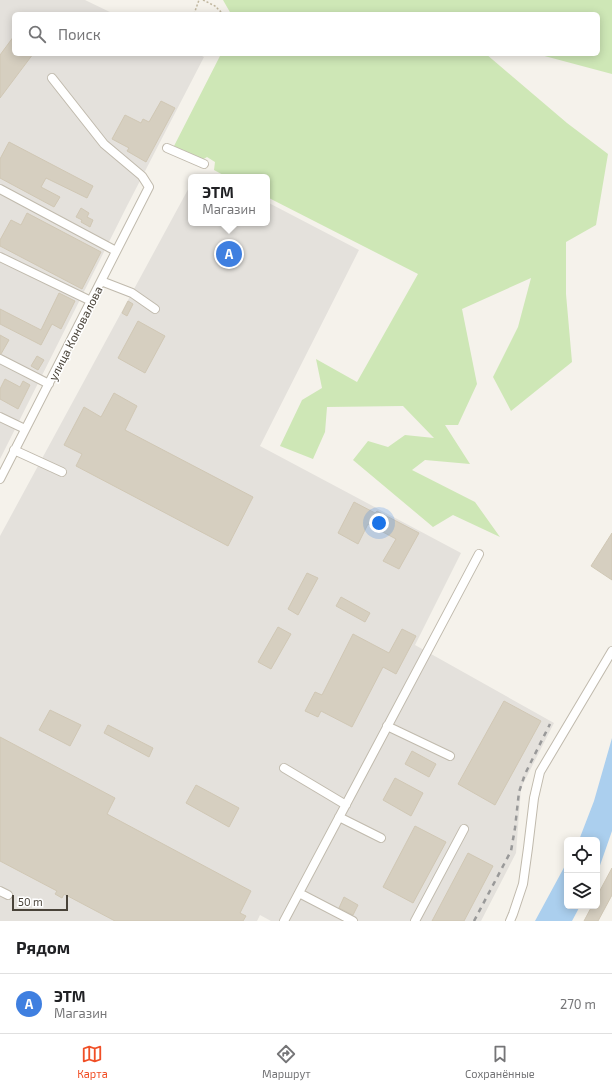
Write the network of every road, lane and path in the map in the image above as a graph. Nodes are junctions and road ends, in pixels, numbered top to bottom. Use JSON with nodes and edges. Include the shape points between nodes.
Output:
{"nodes":[{"id":1,"x":200,"y":0,"type":"edge"},
{"id":2,"x":203,"y":0,"type":"edge"},
{"id":3,"x":195,"y":12,"type":"edge"},
{"id":4,"x":221,"y":12,"type":"edge"},
{"id":5,"x":52,"y":78,"type":"dead end"},
{"id":6,"x":167,"y":148,"type":"dead end"},
{"id":7,"x":204,"y":164,"type":"dead end"},
{"id":8,"x":0,"y":189,"type":"edge"},
{"id":9,"x":116,"y":251,"type":"junction"},
{"id":10,"x":0,"y":257,"type":"edge"},
{"id":11,"x":101,"y":281,"type":"junction"},
{"id":12,"x":91,"y":301,"type":"junction"},
{"id":13,"x":156,"y":308,"type":"dead end"},
{"id":14,"x":0,"y":359,"type":"edge"},
{"id":15,"x":49,"y":384,"type":"junction"},
{"id":16,"x":0,"y":417,"type":"edge"},
{"id":17,"x":25,"y":429,"type":"junction"},
{"id":18,"x":14,"y":450,"type":"junction"},
{"id":19,"x":62,"y":472,"type":"dead end"},
{"id":20,"x":0,"y":479,"type":"edge"},
{"id":21,"x":479,"y":554,"type":"dead end"},
{"id":22,"x":612,"y":651,"type":"edge"},
{"id":23,"x":387,"y":726,"type":"junction"},
{"id":24,"x":450,"y":756,"type":"dead end"},
{"id":25,"x":284,"y":768,"type":"dead end"},
{"id":26,"x":346,"y":805,"type":"junction"},
{"id":27,"x":339,"y":817,"type":"junction"},
{"id":28,"x":464,"y":829,"type":"dead end"},
{"id":29,"x":381,"y":838,"type":"dead end"},
{"id":30,"x":0,"y":891,"type":"edge"},
{"id":31,"x":299,"y":893,"type":"junction"},
{"id":32,"x":8,"y":895,"type":"dead end"},
{"id":33,"x":284,"y":921,"type":"edge"},
{"id":34,"x":354,"y":921,"type":"edge"},
{"id":35,"x":415,"y":921,"type":"edge"},
{"id":36,"x":510,"y":921,"type":"edge"}],
"edges":[{"from":1,"to":3,"type":"path"},
{"from":2,"to":4,"type":"path"},
{"from":5,"to":9,"type":"street","name":"улица Коновалова","via":[[104,144],[142,176],[149,187]]},
{"from":6,"to":7,"type":"street"},
{"from":8,"to":9,"type":"street"},
{"from":9,"to":11,"type":"street","name":"улица Коновалова"},
{"from":10,"to":12,"type":"street"},
{"from":11,"to":12,"type":"street","name":"улица Коновалова"},
{"from":11,"to":13,"type":"street","via":[[132,293]]},
{"from":12,"to":15,"type":"street","name":"улица Коновалова"},
{"from":14,"to":15,"type":"street"},
{"from":15,"to":17,"type":"street","name":"улица Коновалова"},
{"from":16,"to":17,"type":"street"},
{"from":17,"to":18,"type":"street","name":"улица Коновалова"},
{"from":18,"to":19,"type":"street"},
{"from":18,"to":20,"type":"street","name":"улица Коновалова"},
{"from":21,"to":23,"type":"street"},
{"from":22,"to":36,"type":"street","via":[[540,772],[534,798],[523,884]]},
{"from":23,"to":24,"type":"street"},
{"from":23,"to":26,"type":"street"},
{"from":25,"to":26,"type":"street"},
{"from":26,"to":27,"type":"street"},
{"from":27,"to":29,"type":"street"},
{"from":27,"to":31,"type":"street"},
{"from":28,"to":35,"type":"street"},
{"from":30,"to":32,"type":"street"},
{"from":31,"to":33,"type":"street"},
{"from":31,"to":34,"type":"street"}]}
